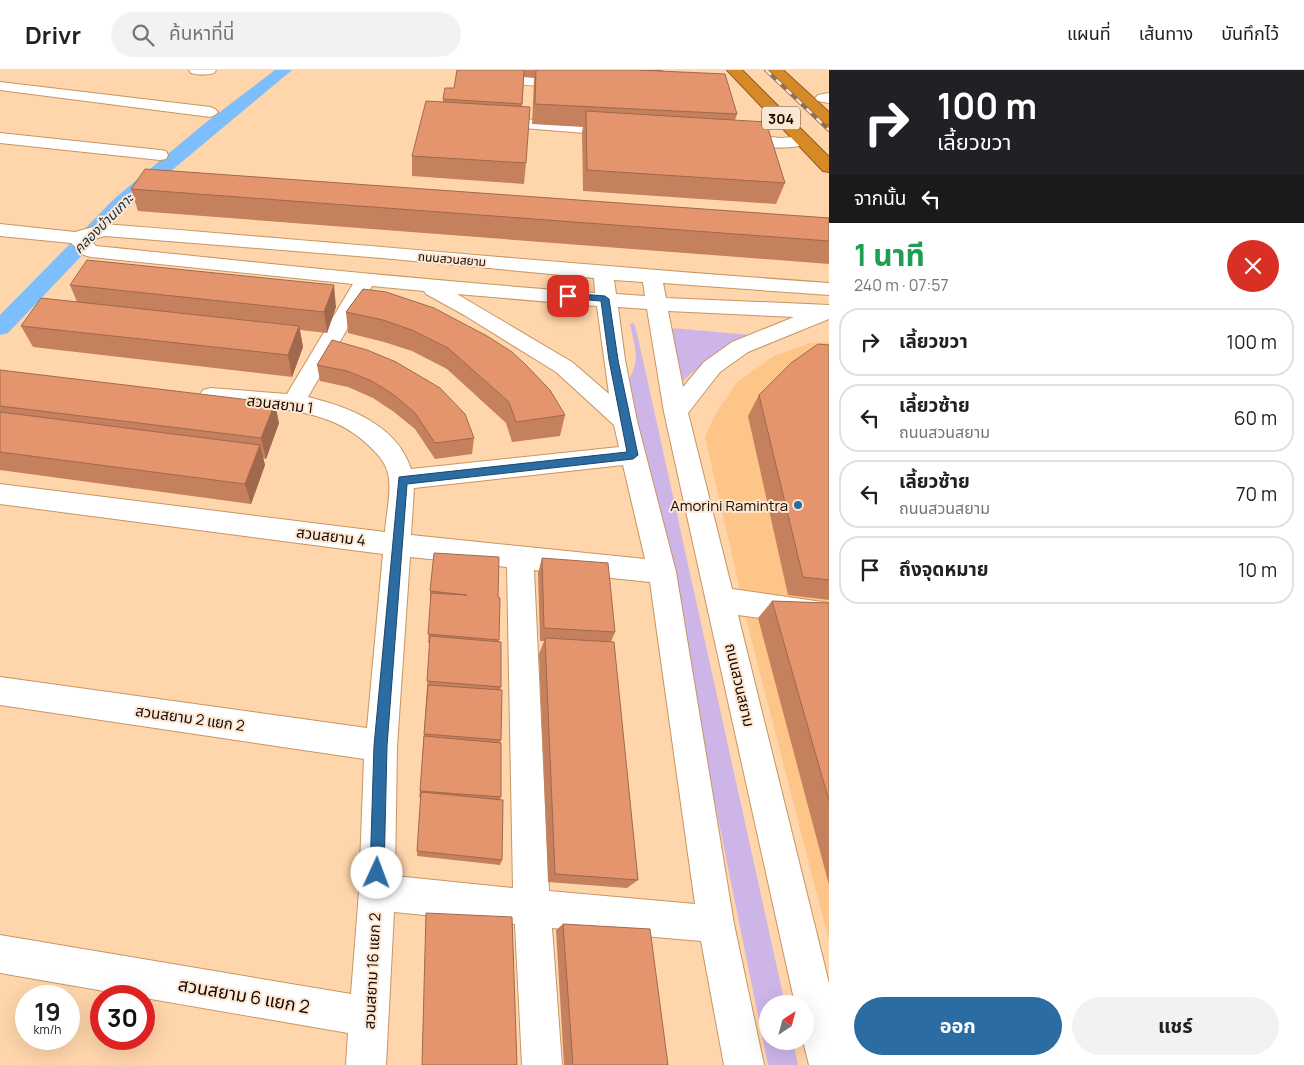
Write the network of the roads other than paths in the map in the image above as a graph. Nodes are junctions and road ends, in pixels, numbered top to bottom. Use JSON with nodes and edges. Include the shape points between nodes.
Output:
{"nodes":[{"id":1,"x":196,"y":70,"type":"edge"},
{"id":2,"x":208,"y":70,"type":"edge"},
{"id":3,"x":496,"y":70,"type":"edge"},
{"id":4,"x":734,"y":70,"type":"edge"},
{"id":5,"x":751,"y":70,"type":"edge"},
{"id":6,"x":775,"y":70,"type":"edge"},
{"id":7,"x":790,"y":70,"type":"edge"},
{"id":8,"x":33,"y":76,"type":"dead end"},
{"id":9,"x":582,"y":84,"type":"edge"},
{"id":10,"x":0,"y":86,"type":"edge"},
{"id":11,"x":19,"y":88,"type":"junction"},
{"id":12,"x":827,"y":100,"type":"edge"},
{"id":13,"x":0,"y":103,"type":"edge"},
{"id":14,"x":210,"y":112,"type":"dead end"},
{"id":15,"x":829,"y":120,"type":"edge"},
{"id":16,"x":477,"y":121,"type":"edge"},
{"id":17,"x":635,"y":132,"type":"edge"},
{"id":18,"x":730,"y":133,"type":"edge"},
{"id":19,"x":0,"y":138,"type":"edge"},
{"id":20,"x":804,"y":141,"type":"junction"},
{"id":21,"x":829,"y":146,"type":"edge"},
{"id":22,"x":160,"y":155,"type":"dead end"},
{"id":23,"x":829,"y":167,"type":"edge"},
{"id":24,"x":0,"y":230,"type":"edge"},
{"id":25,"x":80,"y":241,"type":"junction"},
{"id":26,"x":603,"y":274,"type":"junction"},
{"id":27,"x":652,"y":277,"type":"junction"},
{"id":28,"x":366,"y":280,"type":"junction"},
{"id":29,"x":419,"y":284,"type":"junction"},
{"id":30,"x":829,"y":289,"type":"edge"},
{"id":31,"x":605,"y":299,"type":"junction"},
{"id":32,"x":658,"y":304,"type":"junction"},
{"id":33,"x":828,"y":312,"type":"edge"},
{"id":34,"x":185,"y":394,"type":"edge"},
{"id":35,"x":293,"y":403,"type":"junction"},
{"id":36,"x":676,"y":412,"type":"junction"},
{"id":37,"x":352,"y":419,"type":"joint"},
{"id":38,"x":625,"y":421,"type":"junction"},
{"id":39,"x":633,"y":455,"type":"junction"},
{"id":40,"x":402,"y":480,"type":"junction"},
{"id":41,"x":0,"y":494,"type":"edge"},
{"id":42,"x":398,"y":545,"type":"junction"},
{"id":43,"x":520,"y":557,"type":"junction"},
{"id":44,"x":662,"y":572,"type":"junction"},
{"id":45,"x":720,"y":600,"type":"junction"},
{"id":46,"x":829,"y":615,"type":"edge"},
{"id":47,"x":0,"y":690,"type":"edge"},
{"id":48,"x":381,"y":746,"type":"junction"},
{"id":49,"x":376,"y":892,"type":"junction"},
{"id":50,"x":532,"y":908,"type":"junction"},
{"id":51,"x":716,"y":924,"type":"junction"},
{"id":52,"x":0,"y":954,"type":"edge"},
{"id":53,"x":370,"y":1017,"type":"junction"},
{"id":54,"x":366,"y":1065,"type":"edge"},
{"id":55,"x":542,"y":1065,"type":"edge"},
{"id":56,"x":744,"y":1065,"type":"edge"},
{"id":57,"x":829,"y":1065,"type":"edge"}],
"edges":[{"from":1,"to":2,"type":"street"},
{"from":3,"to":9,"type":"street","via":[[495,74],[505,78]]},
{"from":4,"to":20,"type":"highway","number":"304"},
{"from":5,"to":21,"type":"highway","number":"304"},
{"from":6,"to":15,"type":"highway","number":"304"},
{"from":7,"to":12,"type":"highway","number":"304"},
{"from":8,"to":11,"type":"street"},
{"from":10,"to":11,"type":"street"},
{"from":11,"to":13,"type":"street"},
{"from":11,"to":14,"type":"street"},
{"from":16,"to":17,"type":"street"},
{"from":18,"to":20,"type":"street","via":[[781,143]]},
{"from":19,"to":22,"type":"street"},
{"from":20,"to":23,"type":"highway","number":"304"},
{"from":24,"to":25,"type":"street","name":"ถนนสวนสยาม"},
{"from":25,"to":26,"type":"street","name":"ถนนสวนสยาม","via":[[104,230],[372,251]]},
{"from":25,"to":28,"type":"street","name":"ถนนสวนสยาม"},
{"from":26,"to":27,"type":"street","name":"ถนนสวนสยาม"},
{"from":26,"to":31,"type":"street"},
{"from":27,"to":30,"type":"street","name":"ถนนสวนสยาม"},
{"from":27,"to":32,"type":"street"},
{"from":28,"to":29,"type":"street","name":"ถนนสวนสยาม"},
{"from":28,"to":35,"type":"street"},
{"from":29,"to":31,"type":"street","name":"ถนนสวนสยาม"},
{"from":29,"to":38,"type":"street","via":[[471,310],[564,367]]},
{"from":31,"to":32,"type":"street","name":"ถนนสวนสยาม"},
{"from":31,"to":38,"type":"street"},
{"from":32,"to":33,"type":"street","name":"ถนนสวนสยาม"},
{"from":32,"to":36,"type":"street","name":"ถนนสวนสยาม"},
{"from":33,"to":36,"type":"street","via":[[740,346],[712,367]]},
{"from":34,"to":35,"type":"street","name":"สวนสยาม 1"},
{"from":35,"to":37,"type":"street","name":"สวนสยาม 1","via":[[326,409]]},
{"from":36,"to":45,"type":"street","name":"ถนนสวนสยาม"},
{"from":37,"to":40,"type":"street","name":"สวนสยาม 16 แยก 2","via":[[376,436],[395,458]]},
{"from":38,"to":39,"type":"street"},
{"from":39,"to":40,"type":"street"},
{"from":39,"to":44,"type":"street"},
{"from":40,"to":42,"type":"street","name":"สวนสยาม 16 แยก 2"},
{"from":41,"to":42,"type":"street","name":"สวนสยาม 4"},
{"from":42,"to":43,"type":"street","name":"สวนสยาม 4"},
{"from":42,"to":48,"type":"street","name":"สวนสยาม 16 แยก 2"},
{"from":43,"to":44,"type":"street","name":"สวนสยาม 4"},
{"from":43,"to":50,"type":"street"},
{"from":44,"to":51,"type":"street"},
{"from":45,"to":46,"type":"street"},
{"from":45,"to":57,"type":"street","name":"ถนนสวนสยาม"},
{"from":47,"to":48,"type":"street","name":"สวนสยาม 2 แยก 2"},
{"from":48,"to":49,"type":"street","name":"สวนสยาม 16 แยก 2"},
{"from":49,"to":50,"type":"street"},
{"from":49,"to":53,"type":"street","name":"สวนสยาม 16 แยก 2"},
{"from":50,"to":51,"type":"street"},
{"from":50,"to":55,"type":"street"},
{"from":51,"to":56,"type":"street"},
{"from":52,"to":53,"type":"street","name":"สวนสยาม 6 แยก 2"},
{"from":53,"to":54,"type":"street","name":"สวนสยาม 16 แยก 2"}]}
